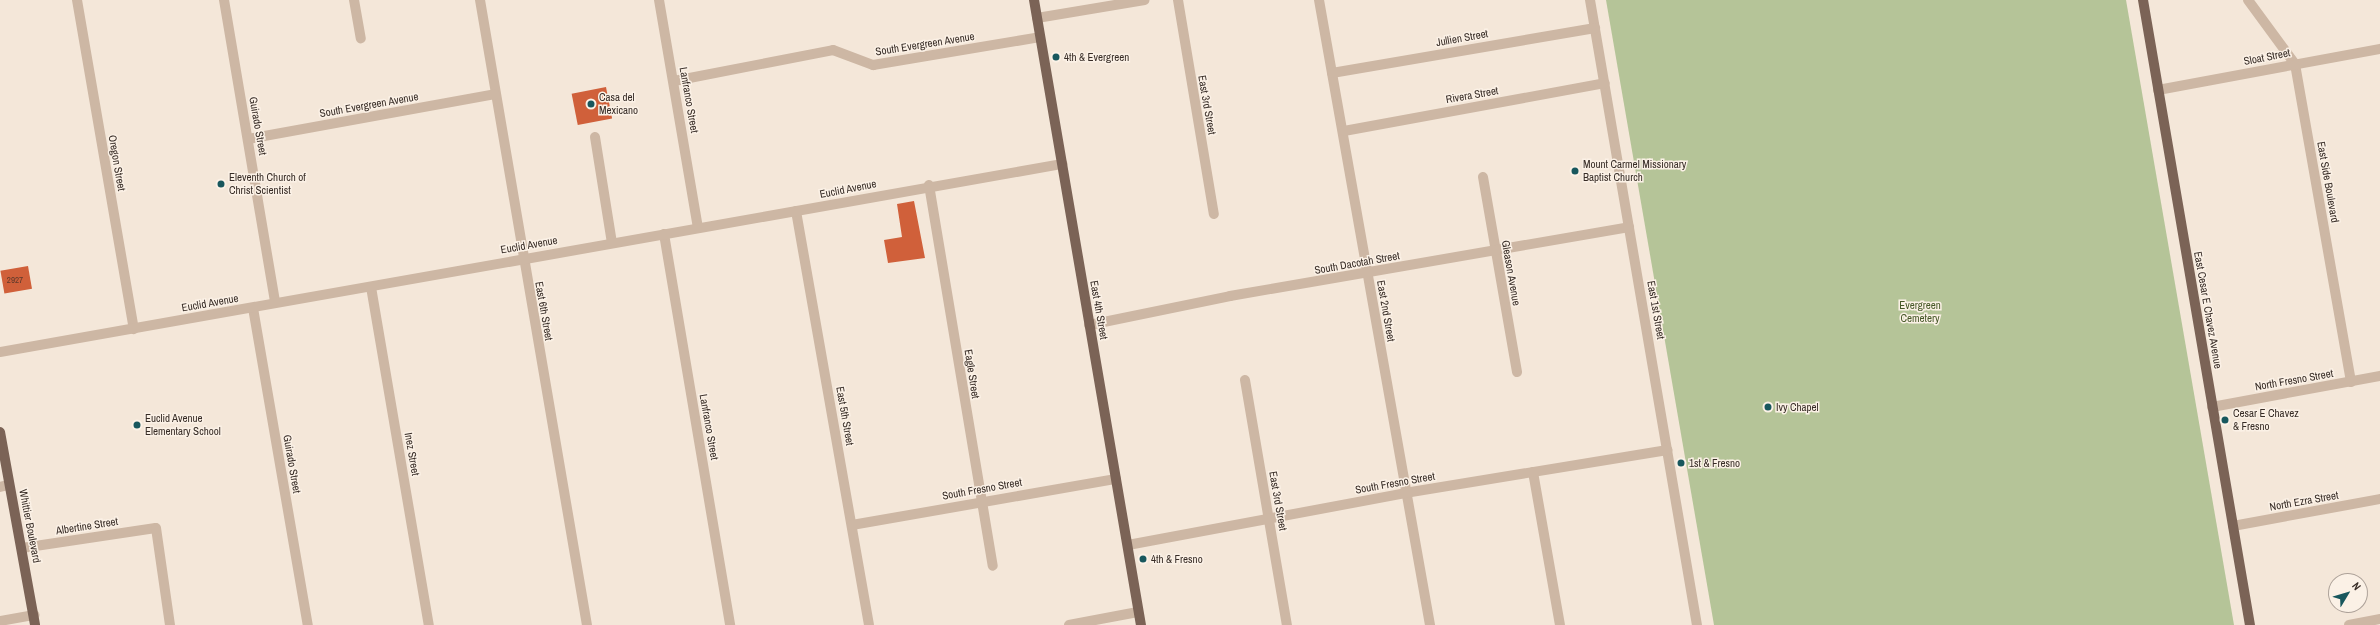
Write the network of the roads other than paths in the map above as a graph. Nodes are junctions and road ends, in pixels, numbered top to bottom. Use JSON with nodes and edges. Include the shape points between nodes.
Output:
{"nodes":[{"id":1,"x":77,"y":0,"type":"edge"},
{"id":2,"x":224,"y":0,"type":"edge"},
{"id":3,"x":354,"y":0,"type":"edge"},
{"id":4,"x":480,"y":0,"type":"edge"},
{"id":5,"x":659,"y":0,"type":"edge"},
{"id":6,"x":1034,"y":0,"type":"edge"},
{"id":7,"x":1145,"y":0,"type":"edge"},
{"id":8,"x":1178,"y":0,"type":"edge"},
{"id":9,"x":1319,"y":0,"type":"edge"},
{"id":10,"x":1590,"y":0,"type":"edge"},
{"id":11,"x":2143,"y":0,"type":"edge"},
{"id":12,"x":2248,"y":0,"type":"edge"},
{"id":13,"x":1037,"y":18,"type":"junction"},
{"id":14,"x":1595,"y":28,"type":"junction"},
{"id":15,"x":1040,"y":37,"type":"junction"},
{"id":16,"x":361,"y":38,"type":"dead end"},
{"id":17,"x":2380,"y":49,"type":"edge"},
{"id":18,"x":2295,"y":64,"type":"junction"},
{"id":19,"x":1332,"y":73,"type":"junction"},
{"id":20,"x":674,"y":81,"type":"junction"},
{"id":21,"x":1605,"y":83,"type":"junction"},
{"id":22,"x":2158,"y":90,"type":"junction"},
{"id":23,"x":495,"y":94,"type":"junction"},
{"id":24,"x":1344,"y":131,"type":"junction"},
{"id":25,"x":595,"y":137,"type":"dead end"},
{"id":26,"x":248,"y":139,"type":"junction"},
{"id":27,"x":1062,"y":164,"type":"junction"},
{"id":28,"x":1483,"y":177,"type":"dead end"},
{"id":29,"x":929,"y":185,"type":"junction"},
{"id":30,"x":796,"y":212,"type":"junction"},
{"id":31,"x":1214,"y":214,"type":"dead end"},
{"id":32,"x":698,"y":227,"type":"junction"},
{"id":33,"x":1629,"y":227,"type":"junction"},
{"id":34,"x":664,"y":234,"type":"junction"},
{"id":35,"x":612,"y":243,"type":"junction"},
{"id":36,"x":1495,"y":251,"type":"junction"},
{"id":37,"x":523,"y":258,"type":"junction"},
{"id":38,"x":1368,"y":274,"type":"junction"},
{"id":39,"x":371,"y":287,"type":"junction"},
{"id":40,"x":275,"y":303,"type":"junction"},
{"id":41,"x":253,"y":308,"type":"junction"},
{"id":42,"x":1090,"y":324,"type":"junction"},
{"id":43,"x":134,"y":329,"type":"junction"},
{"id":44,"x":0,"y":352,"type":"edge"},
{"id":45,"x":1516,"y":372,"type":"dead end"},
{"id":46,"x":2380,"y":376,"type":"edge"},
{"id":47,"x":1245,"y":380,"type":"dead end"},
{"id":48,"x":2351,"y":382,"type":"junction"},
{"id":49,"x":2212,"y":406,"type":"junction"},
{"id":50,"x":0,"y":432,"type":"edge"},
{"id":51,"x":1668,"y":450,"type":"junction"},
{"id":52,"x":1533,"y":472,"type":"junction"},
{"id":53,"x":1116,"y":479,"type":"junction"},
{"id":54,"x":5,"y":486,"type":"edge"},
{"id":55,"x":1405,"y":493,"type":"junction"},
{"id":56,"x":2380,"y":499,"type":"edge"},
{"id":57,"x":981,"y":500,"type":"junction"},
{"id":58,"x":1269,"y":520,"type":"junction"},
{"id":59,"x":852,"y":525,"type":"junction"},
{"id":60,"x":2233,"y":526,"type":"junction"},
{"id":61,"x":1128,"y":545,"type":"junction"},
{"id":62,"x":22,"y":548,"type":"junction"},
{"id":63,"x":993,"y":566,"type":"dead end"},
{"id":64,"x":1138,"y":612,"type":"junction"},
{"id":65,"x":2380,"y":619,"type":"edge"},
{"id":66,"x":34,"y":620,"type":"edge"},
{"id":67,"x":0,"y":621,"type":"edge"},
{"id":68,"x":170,"y":625,"type":"edge"},
{"id":69,"x":308,"y":625,"type":"edge"},
{"id":70,"x":429,"y":625,"type":"edge"},
{"id":71,"x":587,"y":625,"type":"edge"},
{"id":72,"x":730,"y":625,"type":"edge"},
{"id":73,"x":869,"y":625,"type":"edge"},
{"id":74,"x":1069,"y":625,"type":"edge"},
{"id":75,"x":1141,"y":625,"type":"edge"},
{"id":76,"x":1288,"y":625,"type":"edge"},
{"id":77,"x":1430,"y":625,"type":"edge"},
{"id":78,"x":1560,"y":625,"type":"edge"},
{"id":79,"x":1697,"y":625,"type":"edge"},
{"id":80,"x":2250,"y":625,"type":"edge"},
{"id":81,"x":2350,"y":625,"type":"edge"}],
"edges":[{"from":1,"to":43,"type":"street","name":"Oregon Street"},
{"from":2,"to":26,"type":"street","name":"Guirado Street"},
{"from":3,"to":16,"type":"street"},
{"from":4,"to":23,"type":"street","name":"East 6th Street"},
{"from":5,"to":20,"type":"street","name":"Lanfranco Street"},
{"from":6,"to":13,"type":"main road","name":"East 4th Street"},
{"from":7,"to":13,"type":"street"},
{"from":8,"to":31,"type":"street","name":"East 3rd Street"},
{"from":9,"to":19,"type":"street","name":"East 2nd Street"},
{"from":10,"to":14,"type":"street","name":"East 1st Street"},
{"from":11,"to":22,"type":"main road","name":"East Cesar E Chavez Avenue"},
{"from":12,"to":18,"type":"street","name":"East Side Boulevard"},
{"from":13,"to":15,"type":"main road","name":"East 4th Street"},
{"from":14,"to":19,"type":"street","name":"Jullien Street"},
{"from":14,"to":21,"type":"street","name":"East 1st Street"},
{"from":15,"to":20,"type":"street","name":"South Evergreen Avenue","via":[[873,65],[833,50]]},
{"from":15,"to":27,"type":"main road","name":"East 4th Street"},
{"from":17,"to":18,"type":"street","name":"Sloat Street"},
{"from":18,"to":22,"type":"street","name":"Sloat Street"},
{"from":18,"to":48,"type":"street","name":"East Side Boulevard"},
{"from":19,"to":24,"type":"street","name":"East 2nd Street"},
{"from":20,"to":32,"type":"street","name":"Lanfranco Street"},
{"from":21,"to":24,"type":"street","name":"Rivera Street"},
{"from":21,"to":33,"type":"street","name":"East 1st Street"},
{"from":22,"to":49,"type":"main road","name":"East Cesar E Chavez Avenue"},
{"from":23,"to":26,"type":"street","name":"South Evergreen Avenue"},
{"from":23,"to":37,"type":"street","name":"East 6th Street"},
{"from":24,"to":38,"type":"street","name":"East 2nd Street"},
{"from":25,"to":35,"type":"street"},
{"from":26,"to":40,"type":"street","name":"Guirado Street"},
{"from":27,"to":29,"type":"street","name":"Euclid Avenue"},
{"from":27,"to":42,"type":"main road","name":"East 4th Street"},
{"from":28,"to":36,"type":"street","name":"Gleason Avenue"},
{"from":29,"to":30,"type":"street","name":"Euclid Avenue"},
{"from":29,"to":57,"type":"street","name":"Eagle Street"},
{"from":30,"to":32,"type":"street","name":"Euclid Avenue"},
{"from":30,"to":59,"type":"street","name":"East 5th Street"},
{"from":32,"to":34,"type":"street","name":"Euclid Avenue"},
{"from":33,"to":36,"type":"street","name":"South Dacotah Street"},
{"from":33,"to":51,"type":"street","name":"East 1st Street"},
{"from":34,"to":35,"type":"street","name":"Euclid Avenue"},
{"from":34,"to":72,"type":"street","name":"Lanfranco Street"},
{"from":35,"to":37,"type":"street","name":"Euclid Avenue"},
{"from":36,"to":38,"type":"street","name":"South Dacotah Street"},
{"from":36,"to":45,"type":"street","name":"Gleason Avenue"},
{"from":37,"to":39,"type":"street","name":"Euclid Avenue"},
{"from":37,"to":71,"type":"street","name":"East 6th Street"},
{"from":38,"to":42,"type":"street","name":"South Dacotah Street","via":[[1230,296]]},
{"from":38,"to":55,"type":"street","name":"East 2nd Street"},
{"from":39,"to":40,"type":"street","name":"Euclid Avenue"},
{"from":39,"to":70,"type":"street","name":"Inez Street"},
{"from":40,"to":41,"type":"street","name":"Euclid Avenue"},
{"from":41,"to":43,"type":"street","name":"Euclid Avenue"},
{"from":41,"to":69,"type":"street","name":"Guirado Street"},
{"from":42,"to":53,"type":"main road","name":"East 4th Street"},
{"from":43,"to":44,"type":"street","name":"Euclid Avenue"},
{"from":46,"to":48,"type":"street","name":"North Fresno Street"},
{"from":47,"to":58,"type":"street","name":"East 3rd Street"},
{"from":48,"to":49,"type":"street","name":"North Fresno Street"},
{"from":49,"to":60,"type":"main road","name":"East Cesar E Chavez Avenue"},
{"from":50,"to":54,"type":"main road","name":"Whittier Boulevard"},
{"from":51,"to":52,"type":"street","name":"South Fresno Street"},
{"from":51,"to":79,"type":"street","name":"East 1st Street"},
{"from":52,"to":55,"type":"street","name":"South Fresno Street"},
{"from":52,"to":78,"type":"street"},
{"from":53,"to":57,"type":"street","name":"South Fresno Street"},
{"from":53,"to":61,"type":"main road","name":"East 4th Street"},
{"from":54,"to":62,"type":"main road","name":"Whittier Boulevard"},
{"from":55,"to":58,"type":"street","name":"South Fresno Street"},
{"from":55,"to":77,"type":"street","name":"East 2nd Street"},
{"from":56,"to":60,"type":"street","name":"North Ezra Street"},
{"from":57,"to":59,"type":"street","name":"South Fresno Street"},
{"from":57,"to":63,"type":"street","name":"Eagle Street"},
{"from":58,"to":61,"type":"street","name":"South Fresno Street"},
{"from":58,"to":76,"type":"street","name":"East 3rd Street"},
{"from":59,"to":73,"type":"street","name":"East 5th Street"},
{"from":60,"to":80,"type":"main road","name":"East Cesar E Chavez Avenue"},
{"from":61,"to":64,"type":"main road","name":"East 4th Street"},
{"from":62,"to":66,"type":"main road","name":"Whittier Boulevard"},
{"from":62,"to":68,"type":"street","name":"Albertine Street","via":[[156,528]]},
{"from":64,"to":74,"type":"street"},
{"from":64,"to":75,"type":"main road","name":"East 4th Street"},
{"from":65,"to":81,"type":"street"},
{"from":66,"to":67,"type":"street"}]}
